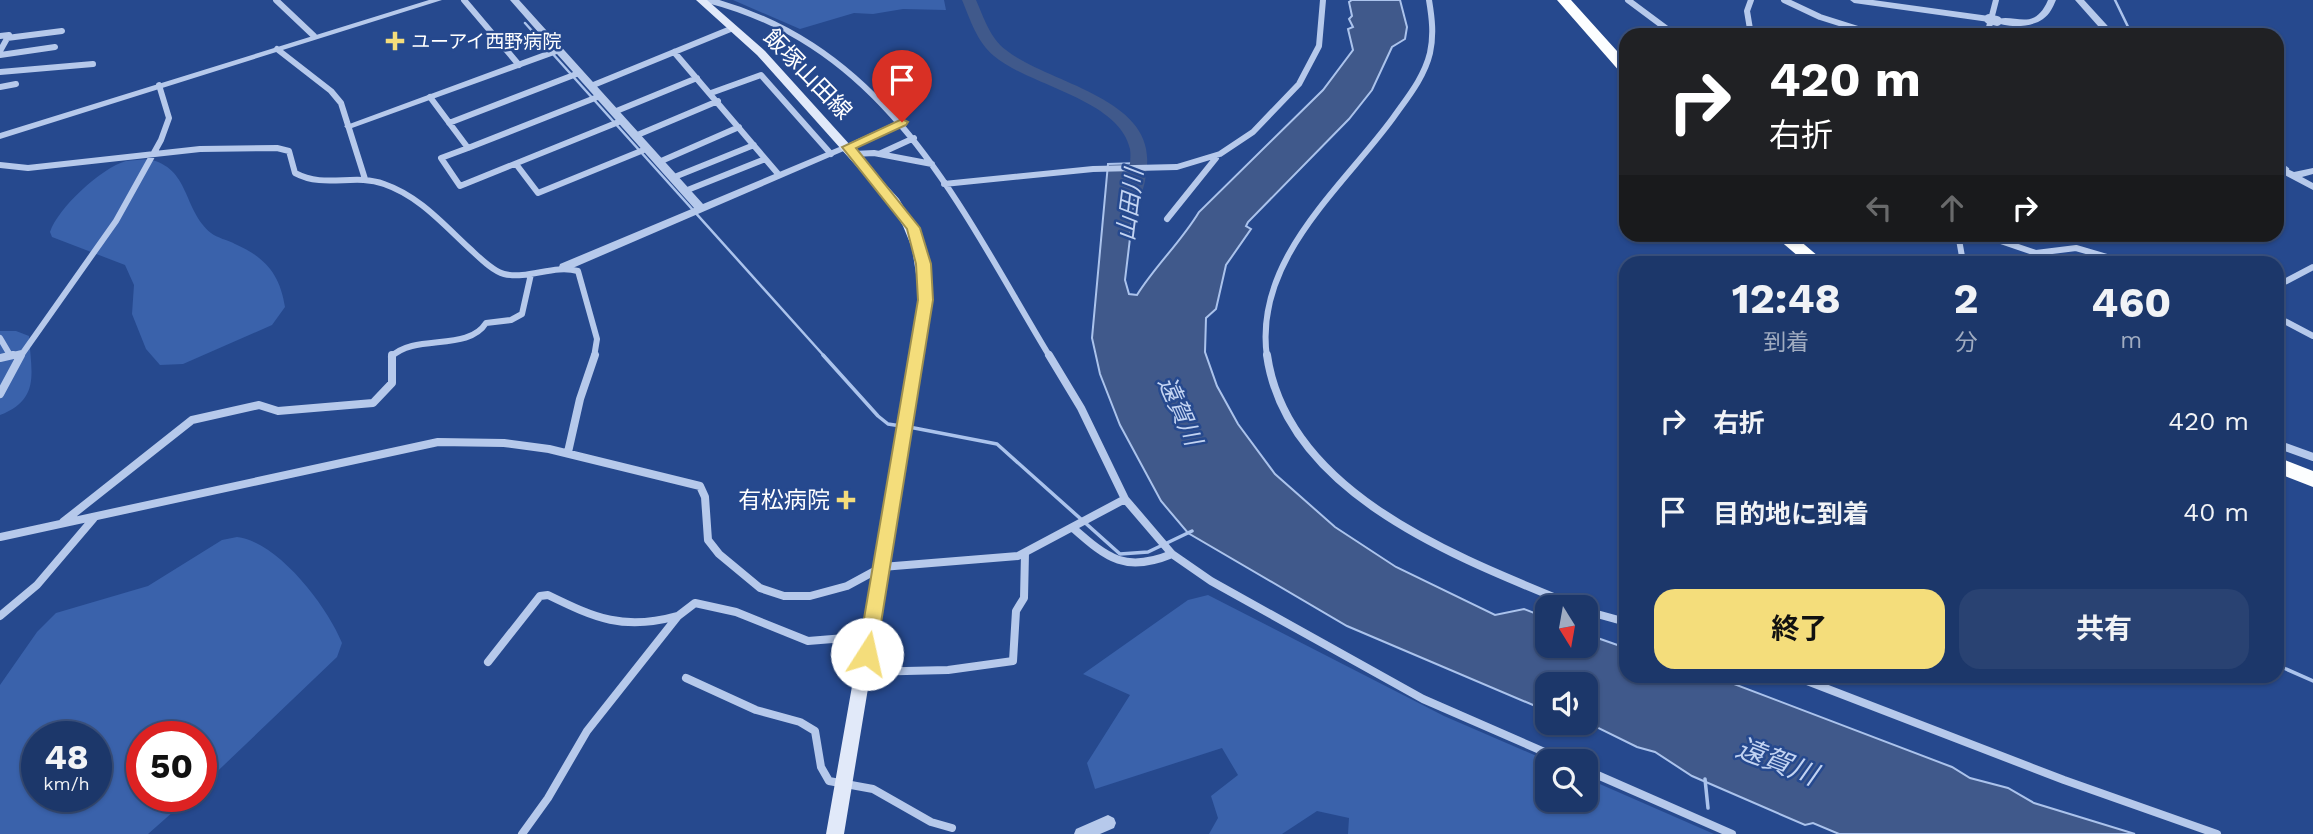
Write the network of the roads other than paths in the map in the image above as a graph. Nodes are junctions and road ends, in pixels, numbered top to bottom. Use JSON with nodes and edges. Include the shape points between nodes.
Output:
{"nodes":[{"id":1,"x":276,"y":0,"type":"edge"},
{"id":2,"x":438,"y":0,"type":"edge"},
{"id":3,"x":464,"y":0,"type":"edge"},
{"id":4,"x":701,"y":0,"type":"edge"},
{"id":5,"x":708,"y":0,"type":"edge"},
{"id":6,"x":1322,"y":0,"type":"edge"},
{"id":7,"x":1429,"y":0,"type":"edge"},
{"id":8,"x":1564,"y":0,"type":"edge"},
{"id":9,"x":1628,"y":0,"type":"edge"},
{"id":10,"x":1751,"y":0,"type":"edge"},
{"id":11,"x":1784,"y":0,"type":"edge"},
{"id":12,"x":1854,"y":0,"type":"edge"},
{"id":13,"x":1996,"y":0,"type":"edge"},
{"id":14,"x":2052,"y":0,"type":"edge"},
{"id":15,"x":2079,"y":0,"type":"edge"},
{"id":16,"x":518,"y":1,"type":"edge"},
{"id":17,"x":1873,"y":1,"type":"edge"},
{"id":18,"x":733,"y":28,"type":"junction"},
{"id":19,"x":1666,"y":28,"type":"edge"},
{"id":20,"x":1749,"y":28,"type":"edge"},
{"id":21,"x":1854,"y":28,"type":"edge"},
{"id":22,"x":1990,"y":28,"type":"edge"},
{"id":23,"x":2104,"y":28,"type":"edge"},
{"id":24,"x":62,"y":31,"type":"dead end"},
{"id":25,"x":0,"y":36,"type":"edge"},
{"id":26,"x":314,"y":36,"type":"junction"},
{"id":27,"x":7,"y":38,"type":"junction"},
{"id":28,"x":55,"y":47,"type":"dead end"},
{"id":29,"x":277,"y":49,"type":"junction"},
{"id":30,"x":558,"y":50,"type":"junction"},
{"id":31,"x":674,"y":52,"type":"junction"},
{"id":32,"x":0,"y":53,"type":"edge"},
{"id":33,"x":1619,"y":62,"type":"edge"},
{"id":34,"x":93,"y":64,"type":"dead end"},
{"id":35,"x":519,"y":65,"type":"junction"},
{"id":36,"x":0,"y":72,"type":"edge"},
{"id":37,"x":579,"y":73,"type":"junction"},
{"id":38,"x":697,"y":78,"type":"junction"},
{"id":39,"x":16,"y":84,"type":"dead end"},
{"id":40,"x":159,"y":85,"type":"junction"},
{"id":41,"x":591,"y":86,"type":"junction"},
{"id":42,"x":0,"y":87,"type":"edge"},
{"id":43,"x":711,"y":93,"type":"junction"},
{"id":44,"x":600,"y":96,"type":"junction"},
{"id":45,"x":430,"y":97,"type":"junction"},
{"id":46,"x":718,"y":101,"type":"junction"},
{"id":47,"x":614,"y":112,"type":"junction"},
{"id":48,"x":621,"y":121,"type":"junction"},
{"id":49,"x":902,"y":122,"type":"junction"},
{"id":50,"x":449,"y":123,"type":"junction"},
{"id":51,"x":349,"y":126,"type":"junction"},
{"id":52,"x":739,"y":127,"type":"junction"},
{"id":53,"x":0,"y":136,"type":"edge"},
{"id":54,"x":635,"y":136,"type":"junction"},
{"id":55,"x":914,"y":138,"type":"junction"},
{"id":56,"x":754,"y":145,"type":"junction"},
{"id":57,"x":468,"y":148,"type":"junction"},
{"id":58,"x":646,"y":149,"type":"junction"},
{"id":59,"x":851,"y":151,"type":"junction"},
{"id":60,"x":831,"y":154,"type":"junction"},
{"id":61,"x":878,"y":154,"type":"junction"},
{"id":62,"x":153,"y":156,"type":"junction"},
{"id":63,"x":1216,"y":157,"type":"junction"},
{"id":64,"x":765,"y":159,"type":"junction"},
{"id":65,"x":659,"y":162,"type":"junction"},
{"id":66,"x":516,"y":164,"type":"junction"},
{"id":67,"x":932,"y":164,"type":"junction"},
{"id":68,"x":0,"y":165,"type":"edge"},
{"id":69,"x":2284,"y":171,"type":"edge"},
{"id":70,"x":2313,"y":171,"type":"edge"},
{"id":71,"x":779,"y":175,"type":"junction"},
{"id":72,"x":2292,"y":176,"type":"junction"},
{"id":73,"x":673,"y":178,"type":"junction"},
{"id":74,"x":365,"y":179,"type":"junction"},
{"id":75,"x":944,"y":184,"type":"junction"},
{"id":76,"x":2311,"y":187,"type":"edge"},
{"id":77,"x":685,"y":191,"type":"junction"},
{"id":78,"x":700,"y":208,"type":"junction"},
{"id":79,"x":1167,"y":219,"type":"dead end"},
{"id":80,"x":1790,"y":242,"type":"edge"},
{"id":81,"x":2004,"y":242,"type":"edge"},
{"id":82,"x":1808,"y":256,"type":"edge"},
{"id":83,"x":2103,"y":256,"type":"edge"},
{"id":84,"x":564,"y":267,"type":"junction"},
{"id":85,"x":2313,"y":267,"type":"edge"},
{"id":86,"x":531,"y":274,"type":"junction"},
{"id":87,"x":2284,"y":282,"type":"edge"},
{"id":88,"x":2284,"y":321,"type":"edge"},
{"id":89,"x":2313,"y":336,"type":"edge"},
{"id":90,"x":0,"y":338,"type":"edge"},
{"id":91,"x":22,"y":353,"type":"junction"},
{"id":92,"x":10,"y":355,"type":"junction"},
{"id":93,"x":0,"y":358,"type":"edge"},
{"id":94,"x":0,"y":394,"type":"edge"},
{"id":95,"x":2284,"y":447,"type":"edge"},
{"id":96,"x":568,"y":452,"type":"junction"},
{"id":97,"x":2313,"y":457,"type":"edge"},
{"id":98,"x":2284,"y":468,"type":"edge"},
{"id":99,"x":2313,"y":479,"type":"edge"},
{"id":100,"x":1125,"y":499,"type":"junction"},
{"id":101,"x":95,"y":517,"type":"junction"},
{"id":102,"x":60,"y":525,"type":"junction"},
{"id":103,"x":1075,"y":526,"type":"junction"},
{"id":104,"x":0,"y":537,"type":"edge"},
{"id":105,"x":1025,"y":553,"type":"junction"},
{"id":106,"x":1172,"y":554,"type":"junction"},
{"id":107,"x":882,"y":567,"type":"junction"},
{"id":108,"x":1550,"y":595,"type":"edge"},
{"id":109,"x":1598,"y":614,"type":"edge"},
{"id":110,"x":0,"y":616,"type":"edge"},
{"id":111,"x":678,"y":616,"type":"junction"},
{"id":112,"x":1619,"y":620,"type":"edge"},
{"id":113,"x":870,"y":636,"type":"junction"},
{"id":114,"x":488,"y":663,"type":"dead end"},
{"id":115,"x":864,"y":672,"type":"junction"},
{"id":116,"x":686,"y":678,"type":"dead end"},
{"id":117,"x":1812,"y":683,"type":"edge"},
{"id":118,"x":1538,"y":749,"type":"edge"},
{"id":119,"x":1598,"y":775,"type":"edge"},
{"id":120,"x":844,"y":787,"type":"junction"},
{"id":121,"x":952,"y":828,"type":"dead end"},
{"id":122,"x":1112,"y":829,"type":"edge"},
{"id":123,"x":522,"y":834,"type":"edge"},
{"id":124,"x":835,"y":834,"type":"edge"},
{"id":125,"x":1082,"y":834,"type":"edge"},
{"id":126,"x":1732,"y":834,"type":"edge"},
{"id":127,"x":2217,"y":834,"type":"edge"}],
"edges":[{"from":1,"to":26,"type":"street"},
{"from":2,"to":26,"type":"street"},
{"from":3,"to":35,"type":"street"},
{"from":4,"to":18,"type":"main road","name":"飯塚山田線"},
{"from":5,"to":49,"type":"street","via":[[749,13],[805,42],[832,59]]},
{"from":6,"to":63,"type":"street","via":[[1324,22],[1317,52],[1302,79],[1255,130]]},
{"from":7,"to":108,"type":"street","via":[[1432,47],[1425,70],[1277,276],[1266,322],[1269,374],[1311,452],[1336,477],[1379,510],[1488,569]]},
{"from":8,"to":33,"type":"highway"},
{"from":9,"to":19,"type":"street"},
{"from":10,"to":20,"type":"street"},
{"from":11,"to":21,"type":"street"},
{"from":12,"to":17,"type":"street"},
{"from":13,"to":22,"type":"street"},
{"from":14,"to":17,"type":"street","via":[[2049,12],[2022,23]]},
{"from":15,"to":23,"type":"street"},
{"from":16,"to":30,"type":"street"},
{"from":18,"to":31,"type":"street"},
{"from":18,"to":59,"type":"main road","name":"飯塚山田線"},
{"from":24,"to":27,"type":"street"},
{"from":25,"to":27,"type":"street","via":[[9,34]]},
{"from":26,"to":29,"type":"street"},
{"from":27,"to":32,"type":"street"},
{"from":28,"to":32,"type":"street"},
{"from":29,"to":40,"type":"street"},
{"from":29,"to":51,"type":"street","via":[[331,91]]},
{"from":30,"to":35,"type":"street"},
{"from":30,"to":37,"type":"street"},
{"from":31,"to":38,"type":"street"},
{"from":31,"to":41,"type":"street"},
{"from":34,"to":36,"type":"street"},
{"from":35,"to":45,"type":"street"},
{"from":37,"to":41,"type":"street"},
{"from":37,"to":50,"type":"street"},
{"from":38,"to":43,"type":"street"},
{"from":38,"to":47,"type":"street"},
{"from":39,"to":42,"type":"street"},
{"from":40,"to":53,"type":"street"},
{"from":40,"to":62,"type":"street","via":[[169,118]]},
{"from":41,"to":44,"type":"street"},
{"from":43,"to":46,"type":"street"},
{"from":43,"to":60,"type":"street","via":[[761,75]]},
{"from":44,"to":47,"type":"street"},
{"from":44,"to":57,"type":"street"},
{"from":45,"to":50,"type":"street"},
{"from":45,"to":51,"type":"street"},
{"from":46,"to":52,"type":"street"},
{"from":46,"to":54,"type":"street"},
{"from":47,"to":48,"type":"street"},
{"from":48,"to":54,"type":"street"},
{"from":48,"to":66,"type":"street"},
{"from":49,"to":55,"type":"street"},
{"from":49,"to":59,"type":"street"},
{"from":50,"to":57,"type":"street"},
{"from":51,"to":74,"type":"street"},
{"from":52,"to":56,"type":"street"},
{"from":52,"to":65,"type":"street"},
{"from":54,"to":58,"type":"street"},
{"from":55,"to":61,"type":"street"},
{"from":55,"to":67,"type":"street"},
{"from":56,"to":64,"type":"street"},
{"from":56,"to":73,"type":"street"},
{"from":57,"to":66,"type":"street","via":[[441,158],[460,186]]},
{"from":58,"to":65,"type":"street"},
{"from":58,"to":66,"type":"street","via":[[538,193]]},
{"from":59,"to":60,"type":"street"},
{"from":59,"to":61,"type":"street"},
{"from":59,"to":107,"type":"main road","name":"飯塚山田線","via":[[913,228],[926,300]]},
{"from":60,"to":71,"type":"street"},
{"from":61,"to":67,"type":"street"},
{"from":62,"to":68,"type":"street","via":[[28,168]]},
{"from":62,"to":74,"type":"street","via":[[200,149],[277,148],[289,151],[295,173],[307,181],[330,184]]},
{"from":62,"to":91,"type":"street","via":[[116,220]]},
{"from":63,"to":75,"type":"street","via":[[1181,166],[1093,169]]},
{"from":63,"to":79,"type":"street"},
{"from":64,"to":71,"type":"street"},
{"from":64,"to":77,"type":"street"},
{"from":65,"to":73,"type":"street"},
{"from":67,"to":75,"type":"street"},
{"from":69,"to":72,"type":"street"},
{"from":70,"to":72,"type":"street"},
{"from":71,"to":78,"type":"street"},
{"from":72,"to":76,"type":"street"},
{"from":73,"to":77,"type":"street"},
{"from":74,"to":86,"type":"street","via":[[402,191],[434,211],[503,274]]},
{"from":75,"to":100,"type":"street","via":[[1081,408]]},
{"from":77,"to":78,"type":"street"},
{"from":78,"to":84,"type":"street"},
{"from":80,"to":82,"type":"highway"},
{"from":81,"to":83,"type":"street","via":[[2036,253],[2076,248]]},
{"from":84,"to":86,"type":"street"},
{"from":84,"to":96,"type":"street","via":[[582,277],[597,338]]},
{"from":85,"to":87,"type":"street"},
{"from":86,"to":102,"type":"street","via":[[517,318],[486,323],[474,336],[430,342],[391,356],[392,383],[373,404],[278,411],[259,405],[192,420]]},
{"from":88,"to":89,"type":"street"},
{"from":90,"to":92,"type":"street"},
{"from":91,"to":92,"type":"street"},
{"from":91,"to":94,"type":"street"},
{"from":92,"to":93,"type":"street"},
{"from":95,"to":97,"type":"street"},
{"from":96,"to":101,"type":"street","via":[[472,442],[420,444]]},
{"from":96,"to":107,"type":"street","via":[[584,460],[700,486],[708,541],[760,588],[784,596],[810,596],[847,586]]},
{"from":98,"to":99,"type":"highway"},
{"from":100,"to":103,"type":"street"},
{"from":100,"to":106,"type":"street"},
{"from":101,"to":102,"type":"street"},
{"from":101,"to":110,"type":"street","via":[[37,585]]},
{"from":102,"to":104,"type":"street"},
{"from":103,"to":105,"type":"street"},
{"from":103,"to":106,"type":"street","via":[[1110,558],[1124,564],[1152,564]]},
{"from":105,"to":107,"type":"street"},
{"from":105,"to":115,"type":"street","via":[[1024,598],[1016,611],[1013,661],[948,670]]},
{"from":106,"to":118,"type":"street","via":[[1211,581],[1423,699]]},
{"from":107,"to":113,"type":"main road","name":"飯塚山田線"},
{"from":109,"to":112,"type":"street"},
{"from":111,"to":113,"type":"street","via":[[695,603],[736,612],[808,641]]},
{"from":111,"to":114,"type":"street","via":[[631,626],[540,596]]},
{"from":111,"to":123,"type":"street","via":[[587,731]]},
{"from":113,"to":115,"type":"main road","name":"飯塚山田線"},
{"from":115,"to":120,"type":"main road","name":"飯塚山田線"},
{"from":116,"to":120,"type":"street","via":[[815,731],[821,766],[829,781]]},
{"from":117,"to":127,"type":"street"},
{"from":119,"to":126,"type":"street"},
{"from":120,"to":121,"type":"street","via":[[871,788],[937,826]]},
{"from":120,"to":124,"type":"main road","name":"飯塚山田線"},
{"from":122,"to":125,"type":"street"}]}
